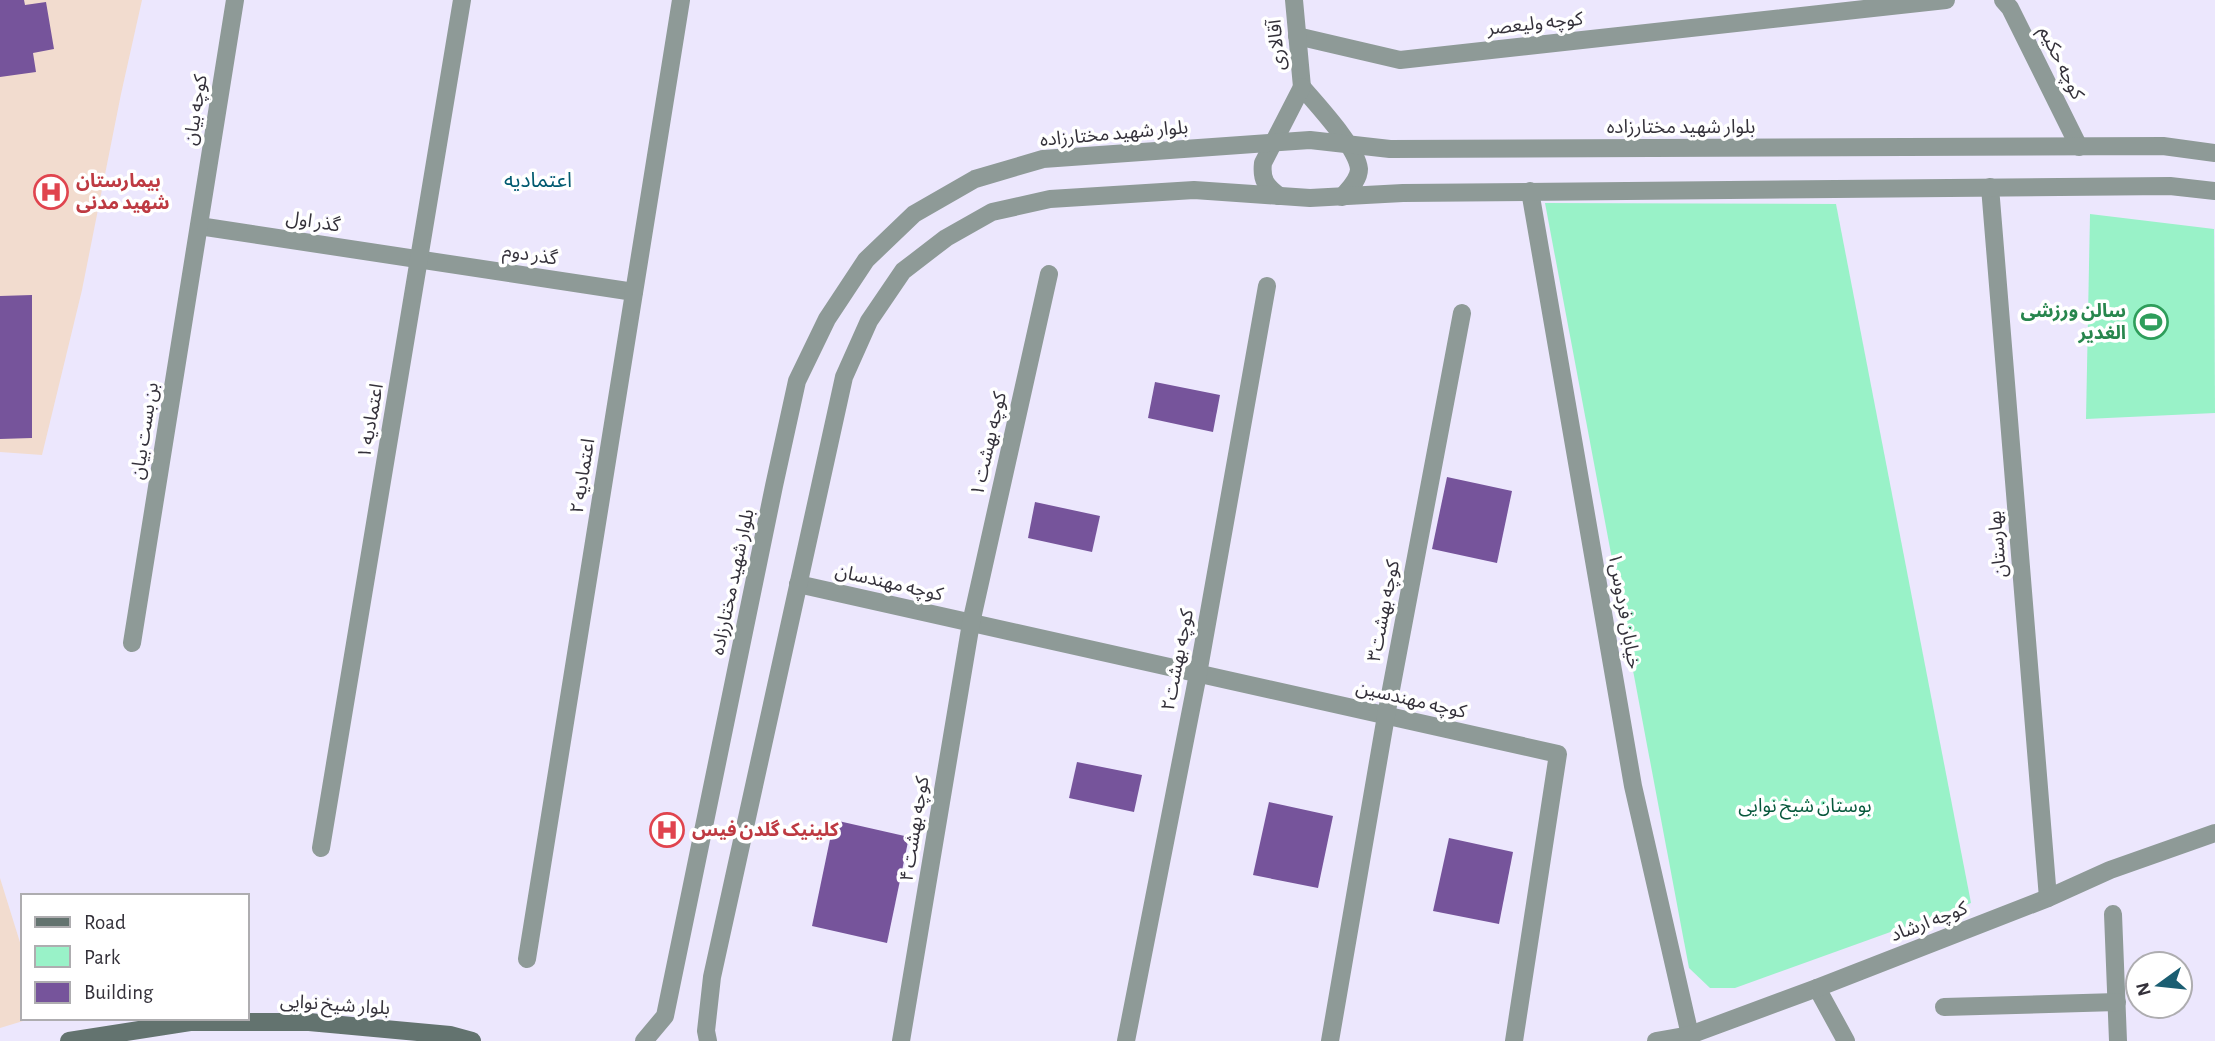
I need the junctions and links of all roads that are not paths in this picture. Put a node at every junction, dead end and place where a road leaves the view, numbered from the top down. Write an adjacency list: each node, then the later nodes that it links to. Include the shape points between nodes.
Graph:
1 (235, 0): 18 (street, کوچه بیان)
2 (462, 0): 19 (street, اعتمادیه ۱)
3 (681, 0): 22 (street, اعتمادیه ۲)
4 (1294, 0): 7 (street, آقالاری)
5 (1947, 0): 7 (street, کوچه ولیعصر, via 1400,60)
6 (2003, 0): 11 (street, کوچه حکیم)
7 (1297, 36): 8 (street, آقالاری)
8 (1302, 87): 9 (street); 10 (street)
9 (1275, 142): 10 (street, بلوار شهید مختارزاده); 16 (street, via 1262,175); 40 (street, بلوار شهید مختارزاده, via 1043,159 975,179 914,214 866,260 827,319 797,381 665,1016)
10 (1349, 145): 11 (street, بلوار شهید مختارزاده, via 1390,149); 17 (street, via 1359,171)
11 (2079, 147): 12 (street, بلوار شهید مختارزاده, via 2163,146)
12 (2215, 153)
13 (1990, 187): 14 (street); 15 (street, via 2170,186); 31 (street, بهارستان)
14 (1530, 191): 17 (street); 37 (street, خیابان فردوس۱, via 1633,786)
15 (2215, 191)
16 (1279, 196): 17 (street); 24 (street, via 1194,190 1050,198 992,212 946,238 903,271 869,321 844,377)
17 (1342, 197)
18 (199, 226): 19 (street, گذر اول); 26 (street, بن بست بیان)
19 (420, 260): 22 (street, گذر دوم); 30 (street, اعتمادیه ۱)
20 (1049, 274): 25 (street, کوچه بهشت ۱)
21 (1267, 286): 27 (street, کوچه بهشت۲)
22 (634, 292): 33 (street, اعتمادیه ۲)
23 (1462, 313): 28 (street, کوچه بهشت۳)
24 (798, 584): 25 (street, کوچه مهندسان); 41 (street, via 712,978)
25 (971, 623): 27 (street, کوچه مهندسین); 42 (street, کوچه بهشت ۴)
26 (132, 643)
27 (1198, 674): 28 (street, کوچه مهندسین); 43 (street, کوچه بهشت۲)
28 (1386, 716): 44 (street, کوچه بهشت۳); 45 (street, کوچه مهندسین, via 1558,754)
29 (2215, 833): 31 (street, کوچه ارشاد, via 2110,870)
30 (321, 848)
31 (2048, 898): 34 (street, کوچه ارشاد)
32 (2113, 914): 35 (street)
33 (527, 959)
34 (1817, 988): 37 (street, کوچه ارشاد); 47 (street)
35 (2117, 1002): 36 (street); 48 (street)
36 (1944, 1007)
37 (1690, 1035): 46 (street, کوچه ارشاد)
38 (69, 1041): 39 (main road, بلوار شیخ نوایی, via 190,1022 309,1022)
39 (472, 1041)
40 (644, 1041)
41 (708, 1041)
42 (901, 1041)
43 (1126, 1041)
44 (1330, 1041)
45 (1514, 1041)
46 (1656, 1041)
47 (1846, 1041)
48 (2118, 1041)

